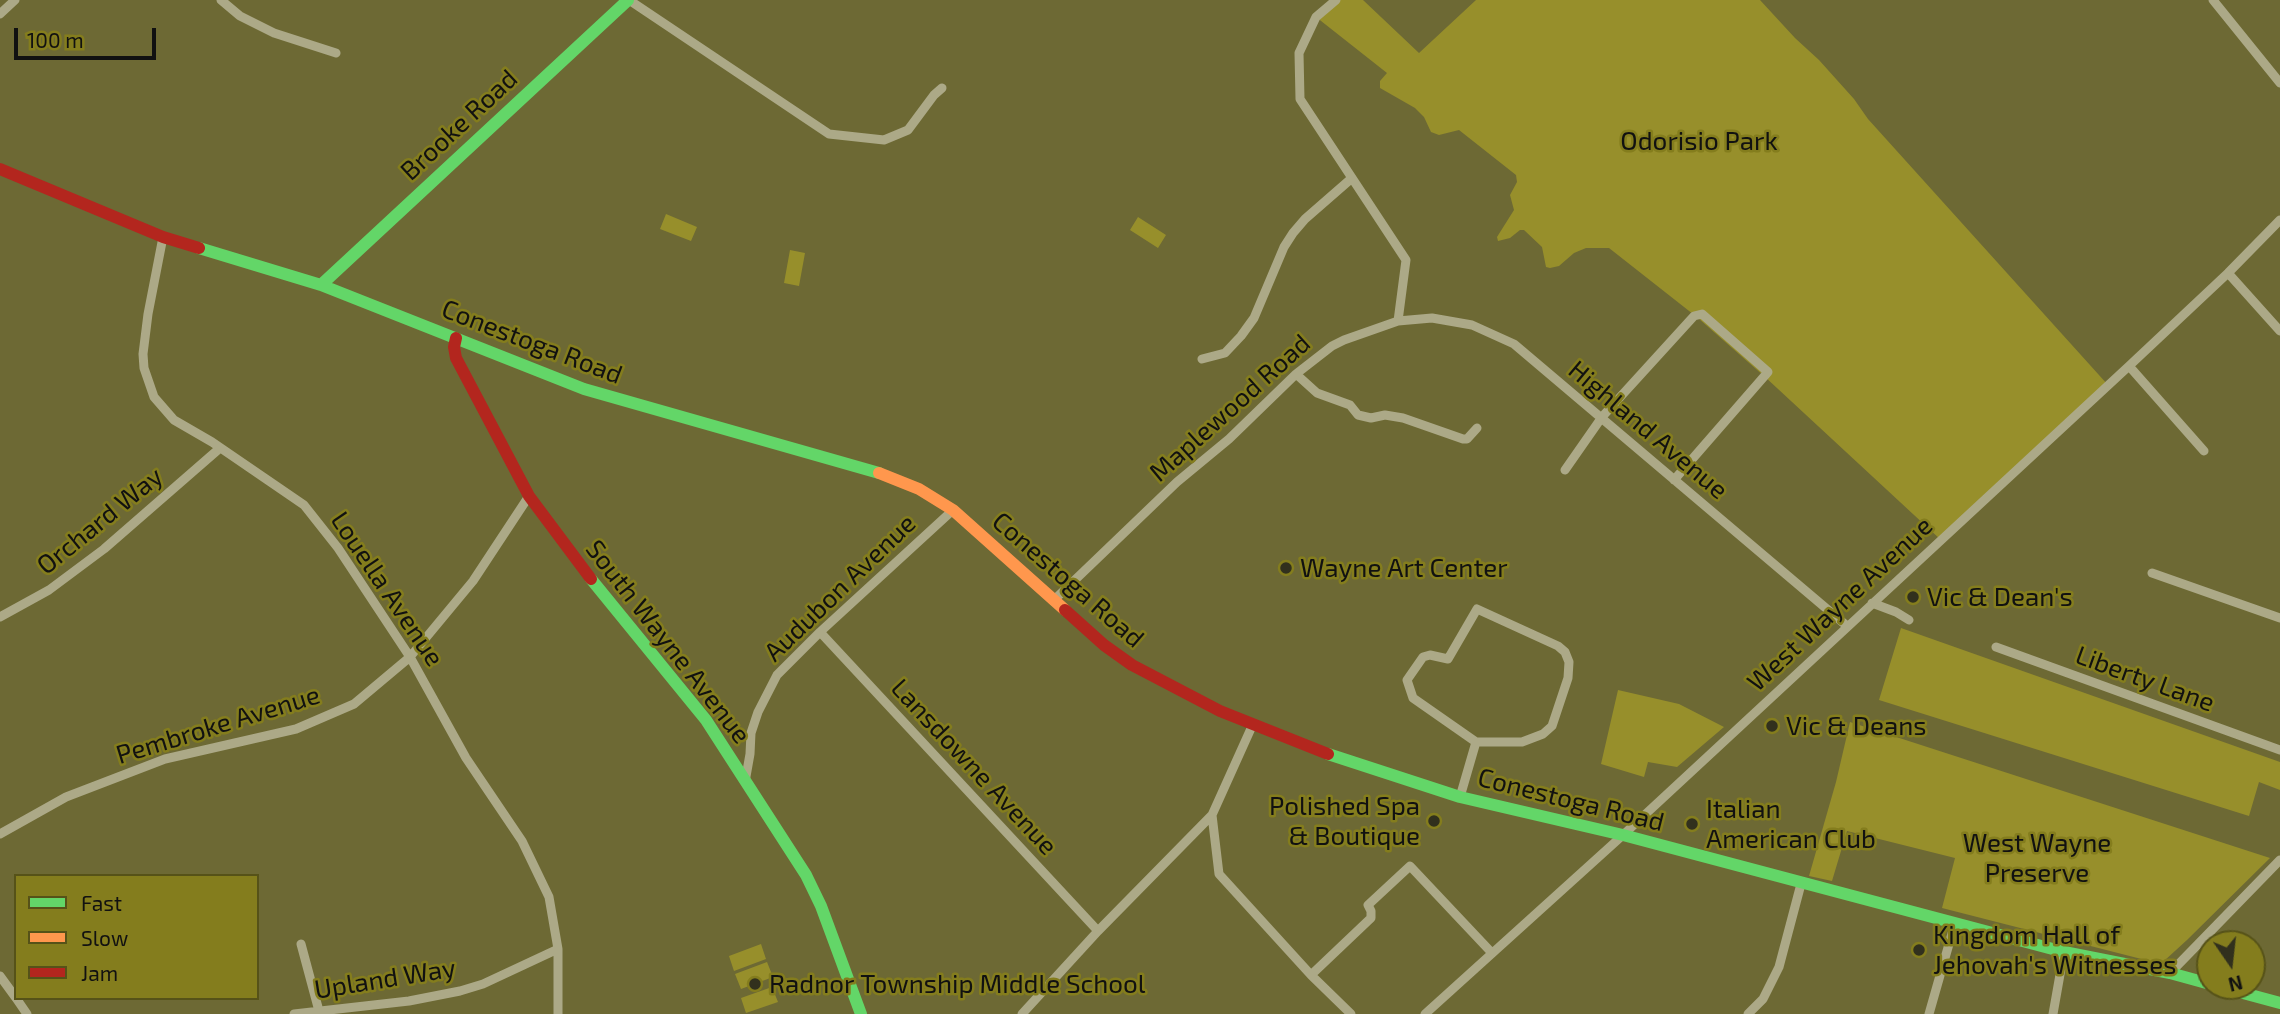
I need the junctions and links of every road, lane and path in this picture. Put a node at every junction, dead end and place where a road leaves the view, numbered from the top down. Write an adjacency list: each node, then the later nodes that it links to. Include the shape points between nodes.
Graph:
1 (15, 0): 6 (street)
2 (221, 0): 7 (street, via 240,16 274,33)
3 (628, 0): 9 (street, via 829,134 884,140 908,130); 15 (main road, Brooke Road)
4 (1336, 0): 11 (street, via 1316,18 1298,53 1300,99)
5 (2213, 0): 8 (street)
6 (0, 14)
7 (336, 53)
8 (2280, 83)
9 (942, 88)
10 (0, 169): 13 (main road, Conestoga Road)
11 (1352, 178): 16 (street, via 1406,260); 19 (street, via 1293,233 1241,337 1225,353)
12 (2280, 220): 14 (street, West Wayne Avenue)
13 (163, 237): 15 (main road, Conestoga Road); 24 (street, Louella Avenue, via 143,354 147,381 174,420)
14 (2228, 273): 17 (street); 20 (street, West Wayne Avenue)
15 (321, 285): 18 (main road, Conestoga Road)
16 (1398, 321): 21 (street, Maplewood Road, via 1332,346); 22 (street, Highland Avenue, via 1432,318 1472,325 1514,344)
17 (2280, 331)
18 (456, 338): 28 (main road, South Wayne Avenue, via 456,358); 29 (main road, Conestoga Road, via 584,389 885,475)
19 (1202, 359)
20 (2129, 366): 25 (street); 32 (street, West Wayne Avenue)
21 (1296, 374): 23 (street, via 1317,393 1350,405 1358,415 1403,418 1463,439); 31 (street, Maplewood Road)
22 (1602, 417): 26 (street); 27 (street, Highland Avenue); 27 (street, via 1694,316 1702,314 1768,372)
23 (1477, 428)
24 (220, 449): 33 (street, Orchard Way, via 104,549 49,590); 39 (street, Louella Avenue, via 304,505)
25 (2204, 451)
26 (1565, 470)
27 (1674, 480): 36 (street, Highland Avenue)
28 (529, 496): 39 (street, Pembroke Avenue, via 473,581); 43 (main road, South Wayne Avenue, via 612,607 706,720)
29 (953, 510): 31 (main road, Conestoga Road); 37 (street, Audubon Avenue)
30 (2152, 573): 34 (street)
31 (1053, 601): 40 (main road, Conestoga Road, via 1132,665)
32 (1872, 603): 35 (street); 36 (street, West Wayne Avenue)
33 (0, 617)
34 (2280, 618)
35 (1909, 620)
36 (1847, 625): 47 (street, West Wayne Avenue)
37 (820, 632): 43 (street, Audubon Avenue, via 777,675 767,692 751,733); 53 (street, Lansdowne Avenue)
38 (1996, 647): 42 (street, Liberty Lane)
39 (410, 657): 46 (street, Pembroke Avenue, via 354,704 296,729 165,759 66,797); 55 (street, Louella Avenue, via 466,758 522,841 549,897)
40 (1253, 724): 44 (main road, Conestoga Road); 45 (street)
41 (1476, 743): 41 (street, via 1527,741 1549,730 1565,690 1569,662 1558,646 1477,609 1448,659 1423,657 1408,680 1413,698); 44 (street)
42 (2280, 750)
43 (745, 782): 66 (main road, South Wayne Avenue, via 814,890)
44 (1460, 797): 47 (main road, Conestoga Road)
45 (1212, 815): 53 (street); 59 (street, via 1219,874)
46 (0, 834)
47 (1623, 835): 51 (main road, Conestoga Road); 57 (street, West Wayne Avenue)
48 (2280, 860): 49 (street)
49 (2268, 872): 50 (street); 58 (street)
50 (2280, 876)
51 (1801, 884): 52 (main road, Conestoga Road); 70 (street, via 1779,967 1763,999)
52 (1955, 923): 56 (main road, Conestoga Road); 71 (street)
53 (1098, 931): 67 (street)
54 (301, 944): 63 (street)
55 (558, 949): 63 (street, Upland Way, via 460,990); 65 (street, Louella Avenue)
56 (2064, 952): 58 (main road, Conestoga Road); 72 (street)
57 (1492, 953): 59 (street, via 1410,866 1368,905 1371,918); 69 (street, West Wayne Avenue)
58 (2169, 973): 61 (main road, Conestoga Road)
59 (1311, 975): 68 (street)
60 (0, 976): 62 (street)
61 (2196, 980)
62 (14, 995)
63 (319, 1011): 64 (street, Upland Way)
64 (294, 1014)
65 (558, 1014)
66 (861, 1014)
67 (1022, 1014)
68 (1351, 1014)
69 (1425, 1014)
70 (1748, 1014)
71 (1929, 1014)
72 (2053, 1014)

